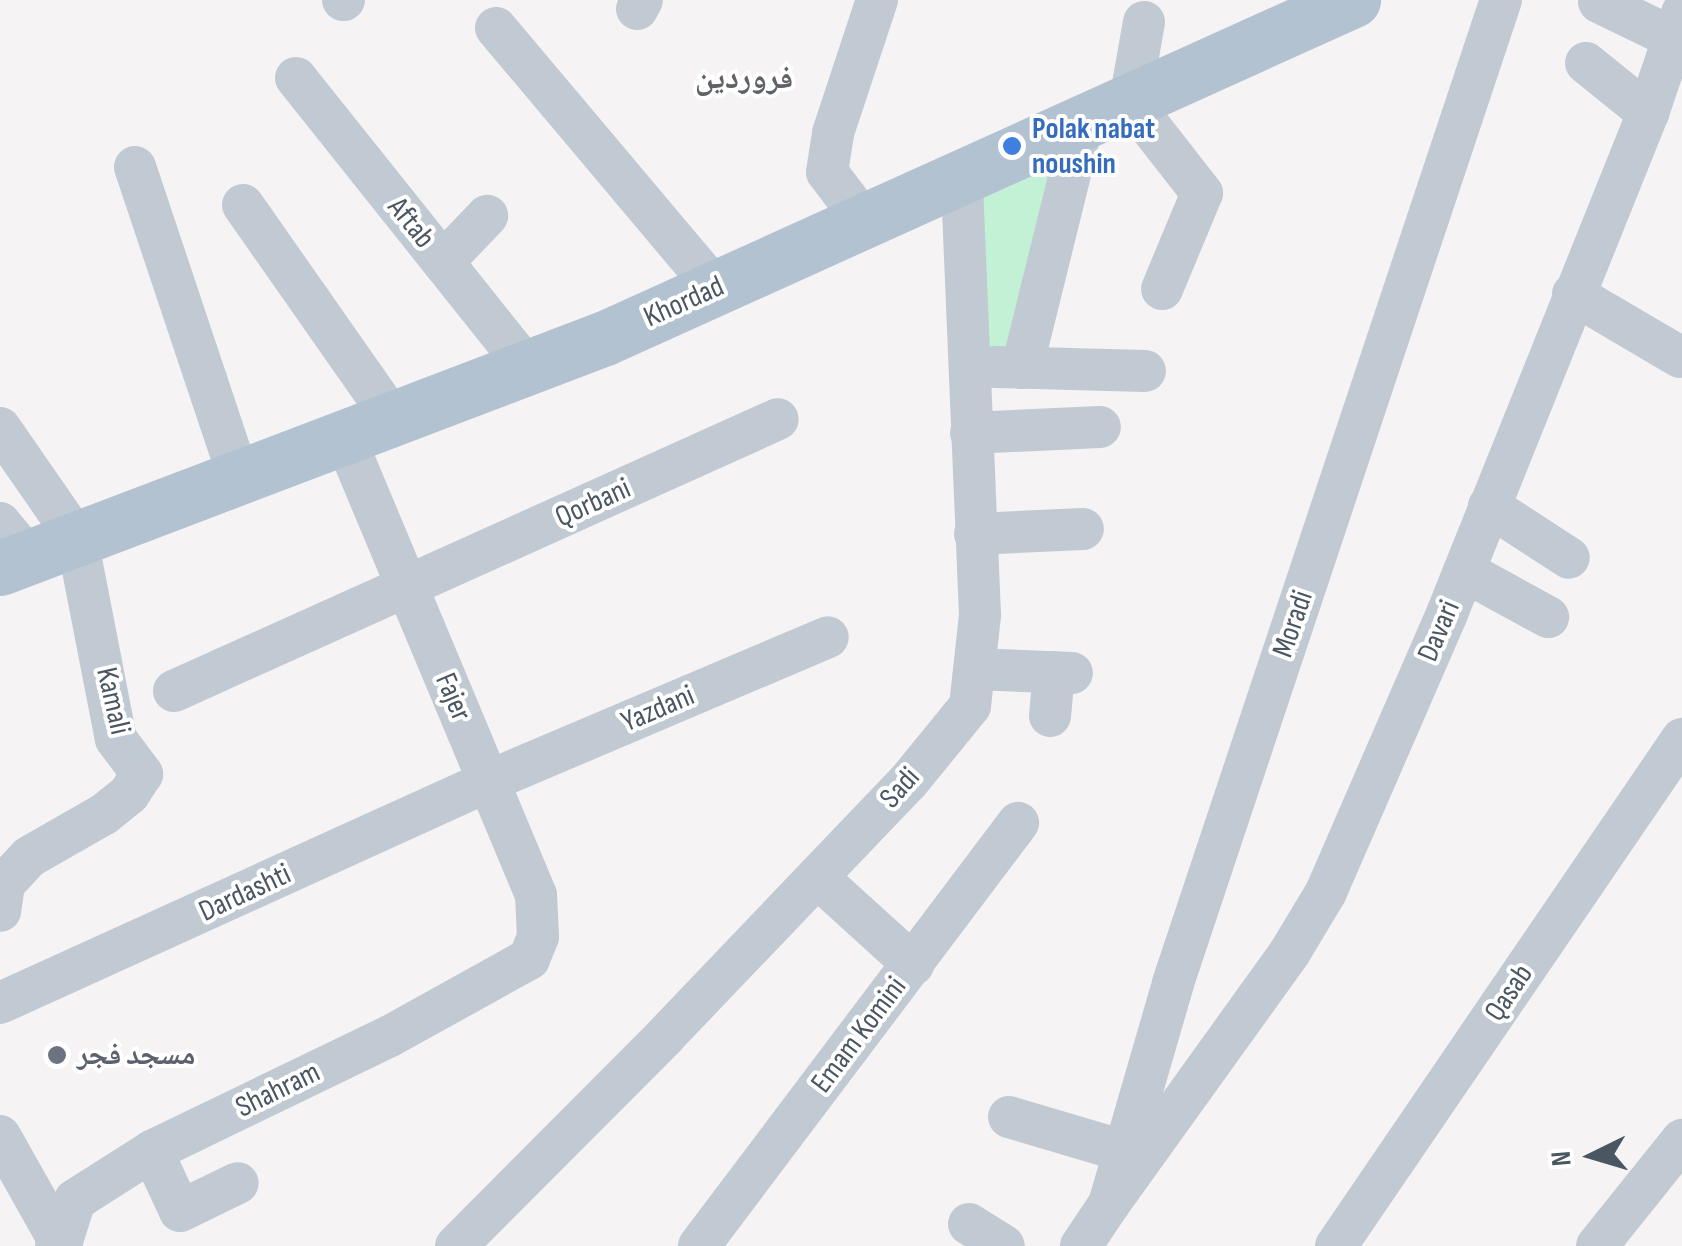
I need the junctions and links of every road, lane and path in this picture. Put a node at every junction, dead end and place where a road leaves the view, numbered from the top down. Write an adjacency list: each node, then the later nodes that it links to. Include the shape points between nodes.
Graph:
1 (877, 0): 16 (street, via 827,172)
2 (1354, 0): 10 (main road, Khordad)
3 (1502, 0): 55 (street, Moradi, via 1196,912)
4 (1599, 2): 6 (street)
5 (1144, 22): 10 (street)
6 (1678, 25): 11 (street, Davari)
7 (496, 28): 18 (street)
8 (1586, 63): 11 (street)
9 (296, 78): 17 (street, Aftab)
10 (1106, 111): 13 (main road, Khordad); 19 (street, via 1202,192); 24 (street)
11 (1648, 113): 20 (street, Davari)
12 (135, 167): 31 (street)
13 (962, 176): 16 (main road, Khordad); 22 (street, Sadi)
14 (243, 205): 28 (street, Fajer)
15 (487, 216): 17 (street)
16 (864, 221): 18 (main road, Khordad)
17 (443, 262): 23 (street, Aftab)
18 (715, 288): 23 (main road, Khordad)
19 (1162, 289)
20 (1573, 294): 21 (street); 32 (street, Davari)
21 (1680, 357)
22 (968, 366): 24 (street); 30 (street, Sadi)
23 (528, 367): 28 (main road, Khordad)
24 (1022, 368): 25 (street)
25 (1145, 371)
26 (778, 419): 38 (street, Qorbani)
27 (0, 428): 35 (street)
28 (368, 428): 31 (main road, Khordad); 38 (street, Fajer)
29 (1100, 428): 30 (street)
30 (971, 433): 34 (street, Sadi)
31 (239, 477): 35 (main road, Khordad)
32 (1489, 506): 36 (street); 37 (street, Davari)
33 (1082, 529): 34 (street)
34 (976, 534): 41 (street, Sadi)
35 (26, 547): 48 (street, Kamali, via 116,740 142,774 129,794 29,857)
36 (1570, 558)
37 (1464, 571): 39 (street); 57 (street, Davari, via 1326,892)
38 (407, 587): 42 (street, Qorbani); 45 (street, Fajer)
39 (1548, 617)
40 (828, 637): 45 (street, Yazdani)
41 (976, 669): 43 (street, via 1063,673); 47 (street, Sadi, via 970,706)
42 (174, 691)
43 (1050, 716)
44 (1682, 739): 62 (street, Qasab)
45 (489, 782): 50 (street, Dardashti); 54 (street, Fajer, via 536,895 538,937 529,960)
46 (1018, 823): 49 (street, Emam Komini)
47 (817, 876): 49 (street); 59 (street, Sadi)
48 (1, 887)
49 (913, 964): 60 (street, Emam Komini)
50 (0, 1003)
51 (1010, 1117): 55 (street)
52 (0, 1136): 58 (street)
53 (1681, 1142): 63 (street)
54 (152, 1151): 56 (street, via 180,1211); 58 (street, via 75,1200)
55 (1124, 1151): 57 (street, Moradi)
56 (238, 1183)
57 (1109, 1204): 61 (street, Moradi)
58 (60, 1245)
59 (456, 1246)
60 (699, 1246)
61 (1081, 1246)
62 (1336, 1246)
63 (1598, 1246)

